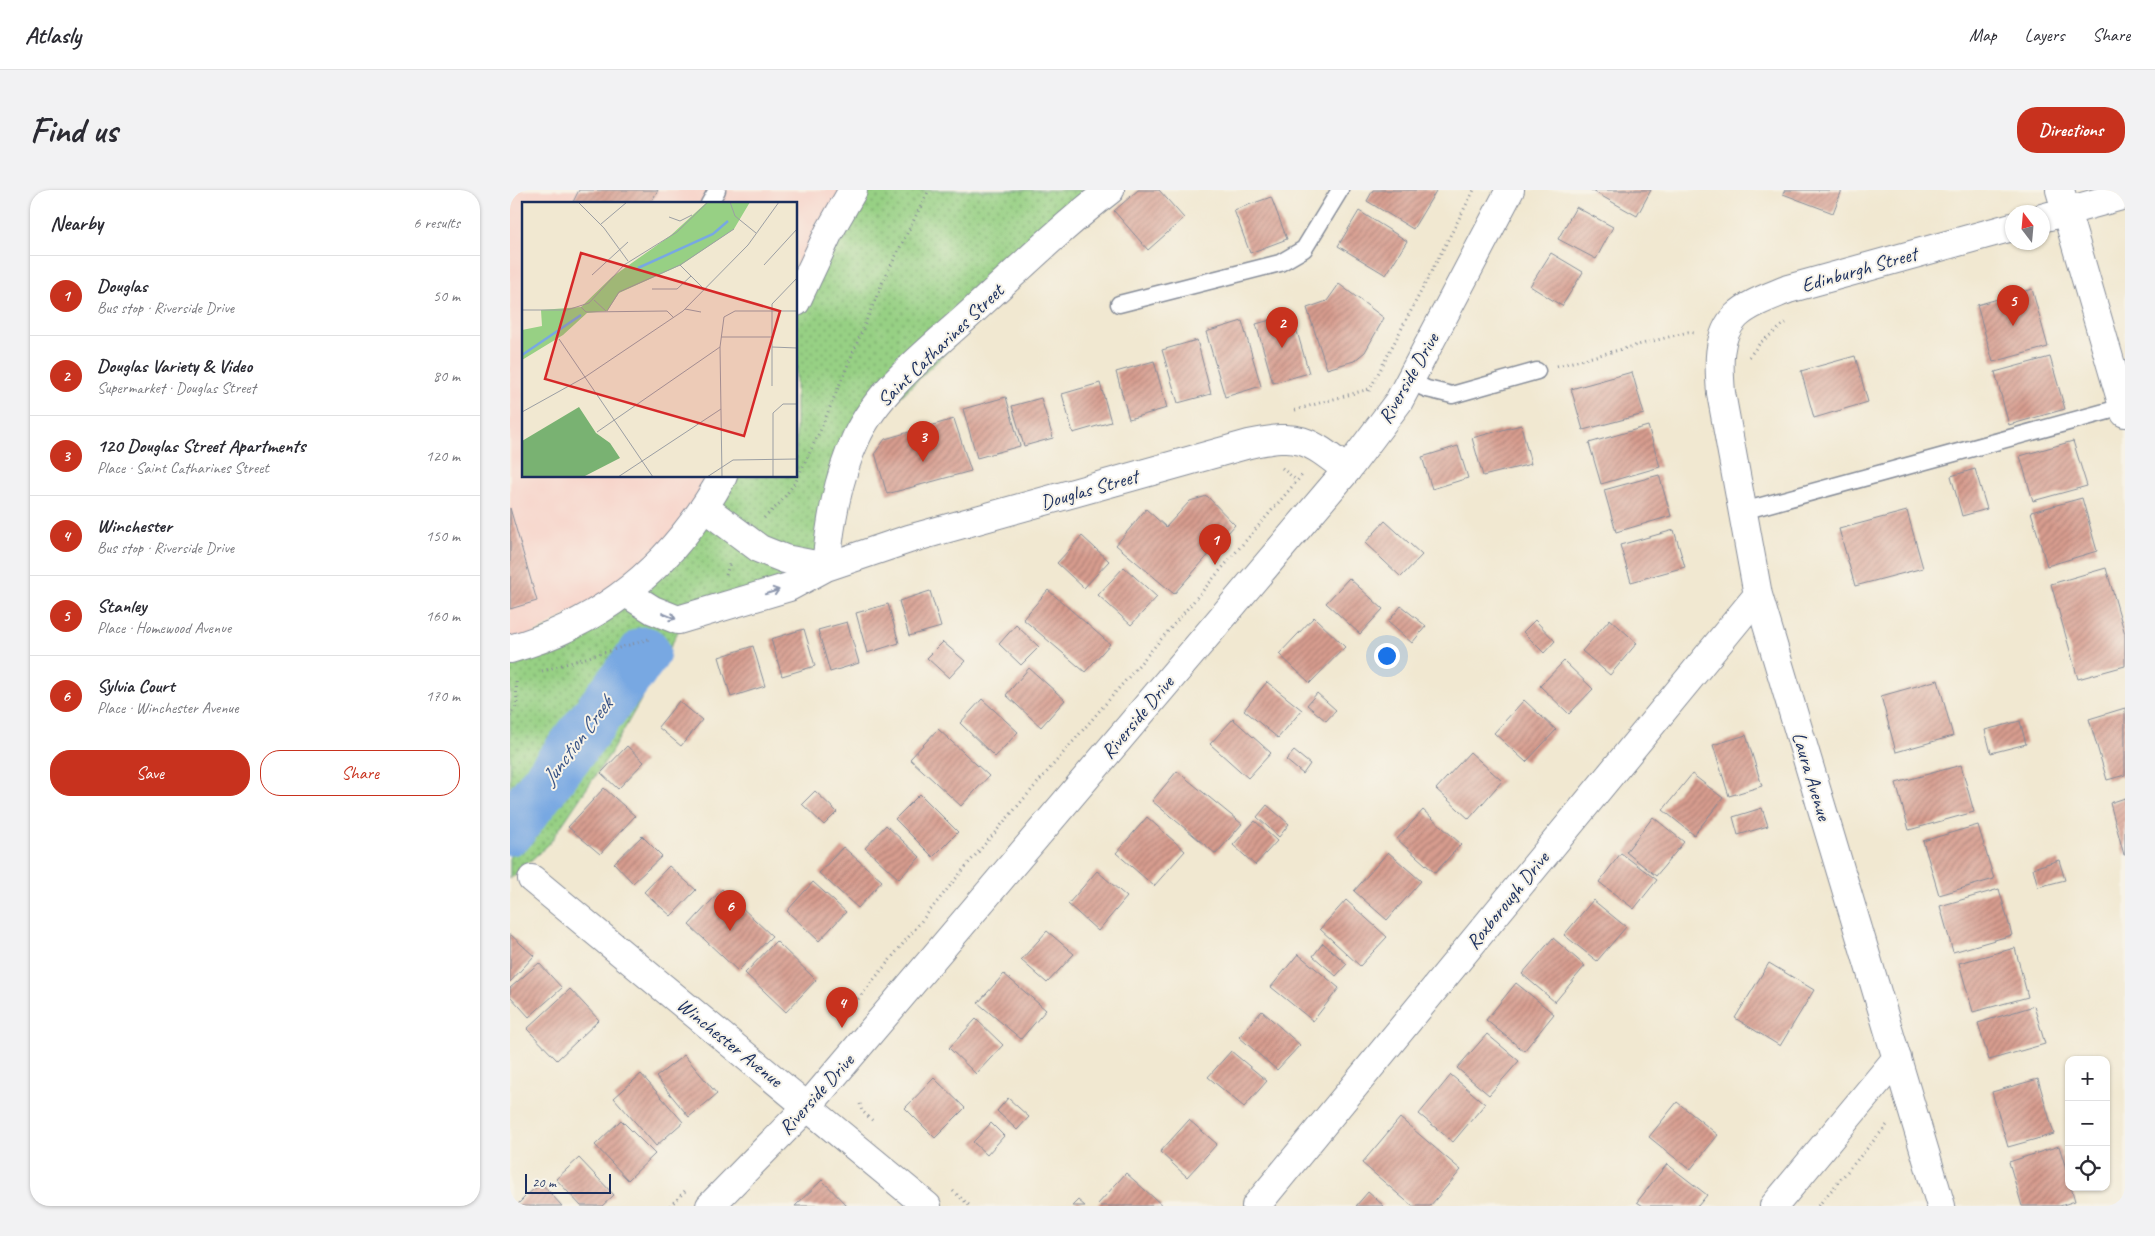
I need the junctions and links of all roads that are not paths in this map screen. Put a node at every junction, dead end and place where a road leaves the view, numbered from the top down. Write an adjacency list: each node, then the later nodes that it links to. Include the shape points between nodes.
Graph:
1 (717, 190): 7 (lane)
2 (853, 190): 10 (street)
3 (1110, 190): 20 (street, Saint Catharines Street, via 919,360 880,400 856,438 837,490)
4 (1340, 190): 11 (lane, via 1304,249 1280,263)
5 (1505, 192): 14 (street, Riverside Drive)
6 (2125, 195): 8 (street)
7 (710, 202)
8 (2057, 206): 15 (street)
9 (2005, 228): 12 (street, Edinburgh Street, via 1788,289 1736,316)
10 (798, 298)
11 (1119, 304)
12 (1723, 339): 19 (street, Laura Avenue, via 1718,362 1721,393)
13 (1538, 371): 14 (lane, via 1452,394)
14 (1409, 381): 16 (street, Riverside Drive, via 1399,401)
15 (2124, 410): 19 (lane)
16 (1347, 470): 20 (street, Douglas Street, via 1302,440 1279,438 909,540); 26 (street, Riverside Drive)
17 (721, 478): 18 (street)
18 (705, 508): 20 (street, Douglas Street, via 760,549 785,560); 21 (street, via 680,542)
19 (1743, 511): 22 (street, Laura Avenue)
20 (826, 567): 21 (street, Douglas Street, one-way to 20, via 653,610 678,620 789,587)
21 (626, 593): 23 (street, via 579,623)
22 (1758, 595): 25 (street, Laura Avenue); 29 (street, Roxborough Drive)
23 (510, 649)
24 (532, 879): 26 (street, Winchester Avenue)
25 (1897, 1058): 30 (street); 31 (street, Laura Avenue)
26 (808, 1106): 27 (street, Riverside Drive); 28 (street, Winchester Avenue)
27 (710, 1206)
28 (927, 1206)
29 (1256, 1206)
30 (1774, 1206)
31 (1941, 1206)

